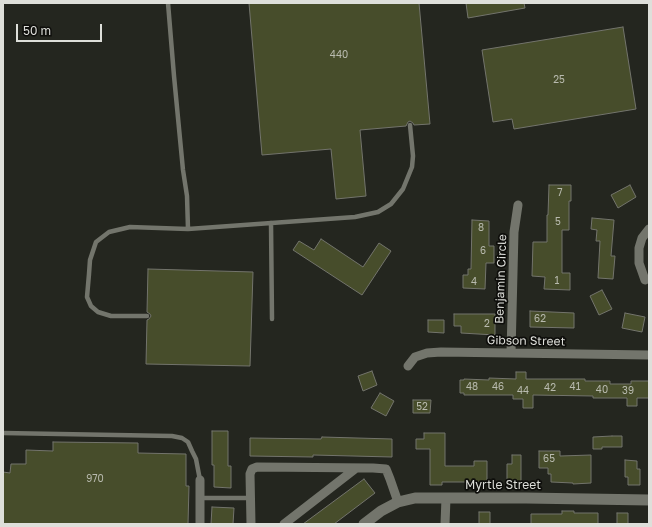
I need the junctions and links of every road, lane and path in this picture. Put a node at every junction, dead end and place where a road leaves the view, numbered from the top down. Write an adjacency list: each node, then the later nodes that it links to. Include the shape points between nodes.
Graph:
1 (168, 3): 5 (lane)
2 (410, 125): 4 (lane, via 412,167 403,189 391,204 378,212 355,217)
3 (518, 205): 10 (street, Benjamin Circle, via 514,232)
4 (271, 223): 5 (lane); 9 (lane)
5 (188, 229): 8 (lane, via 130,227 109,232 96,242 90,260 87,297 91,306 98,312 111,316)
6 (649, 229): 7 (street, via 642,238 639,248 639,263)
7 (645, 280)
8 (147, 316)
9 (272, 319)
10 (512, 353): 11 (street, Gibson Street); 12 (street, Gibson Street, via 427,353 416,357)
11 (649, 355)
12 (408, 366)
13 (3, 433): 15 (lane, via 182,438 188,442 196,459)
14 (356, 469): 17 (street, via 257,467 252,469 250,474); 20 (street, via 386,469); 23 (street)
15 (200, 480): 16 (street)
16 (200, 498): 17 (lane); 21 (street)
17 (250, 498): 22 (street)
18 (446, 498): 19 (street, Myrtle Street); 20 (street, Myrtle Street, via 415,498); 25 (street)
19 (649, 500)
20 (398, 502): 24 (street, Myrtle Street)
21 (200, 524)
22 (251, 524)
23 (284, 524)
24 (364, 524)
25 (445, 524)

